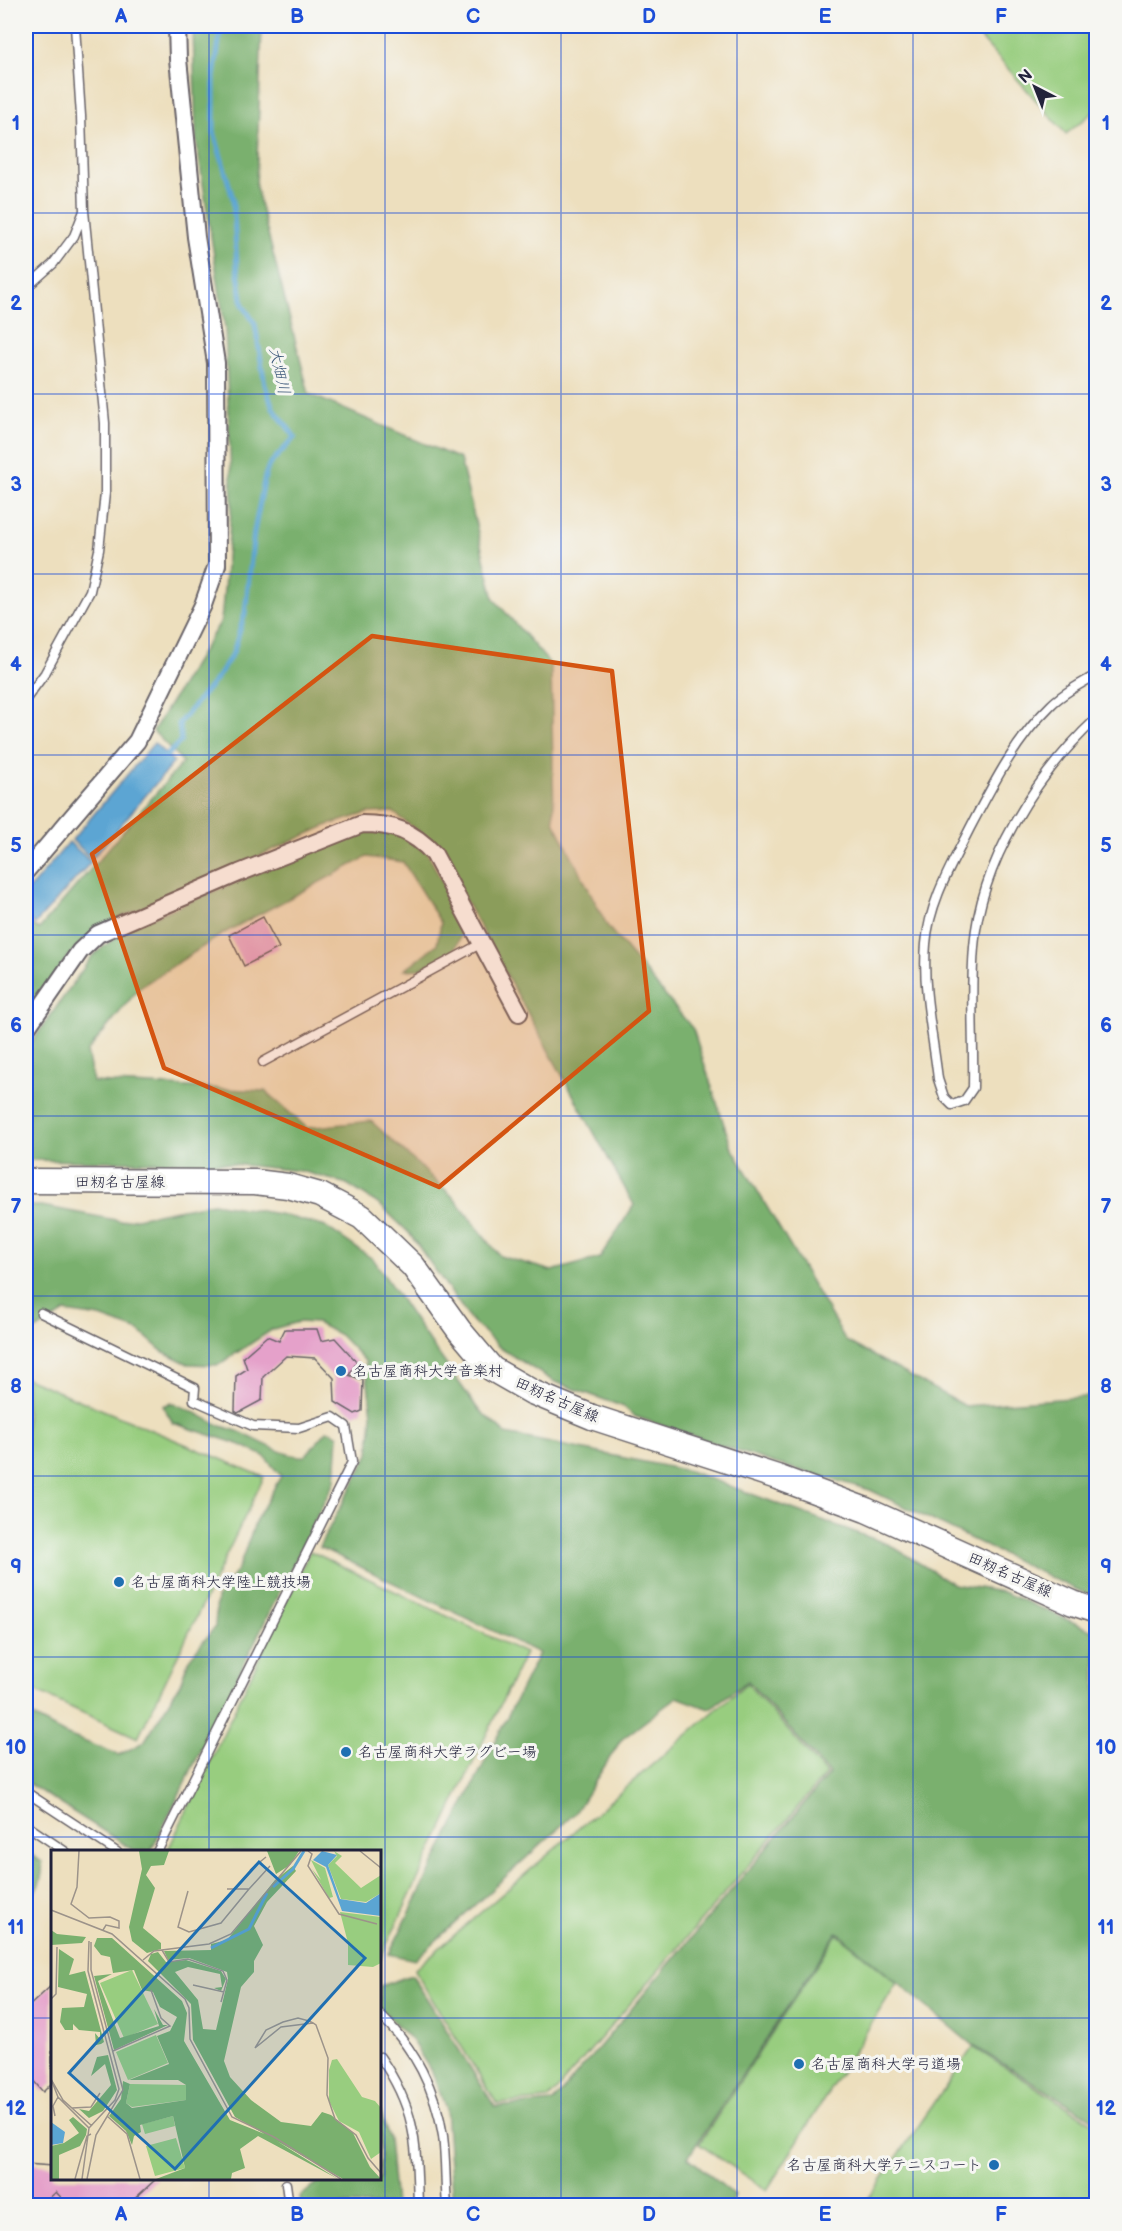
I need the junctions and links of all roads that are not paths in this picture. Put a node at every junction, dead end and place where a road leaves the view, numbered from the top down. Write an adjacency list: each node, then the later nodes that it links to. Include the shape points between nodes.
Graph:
1 (75, 26): 3 (lane)
2 (177, 26): 8 (street, via 196,237 216,363 218,565 203,605 137,741)
3 (84, 211): 4 (lane, via 74,236 53,264); 6 (lane, via 105,423 105,493 99,550 90,591 45,673)
4 (26, 288)
5 (1096, 675): 7 (lane, via 1053,703 1016,746 945,877 930,916 925,973 939,1080 952,1105 964,1101 973,1088 974,946 985,888 999,849 1047,775)
6 (26, 699)
7 (1096, 719)
8 (26, 871)
9 (482, 943): 10 (street); 11 (street, via 434,854 421,840 382,824 362,824 98,934 81,951); 12 (lane)
10 (519, 1013)
11 (26, 1029)
12 (263, 1062)
13 (26, 1181): 15 (main road, 田籾名古屋線, via 255,1182 320,1195 362,1217 413,1266 492,1369 532,1392 592,1417 866,1510)
14 (41, 1312): 20 (lane, via 195,1388 194,1400 253,1426 299,1428 333,1417 346,1426 352,1462)
15 (1096, 1611)
16 (26, 1792): 19 (lane)
17 (26, 1825): 18 (lane)
18 (64, 1850)
19 (115, 1850)
20 (158, 1850)
21 (381, 2017): 26 (lane, via 406,2044 435,2102 443,2136)
22 (381, 2059): 25 (lane, via 401,2092 412,2124)
23 (286, 2184): 24 (lane)
24 (289, 2205)
25 (418, 2205)
26 (447, 2205)

